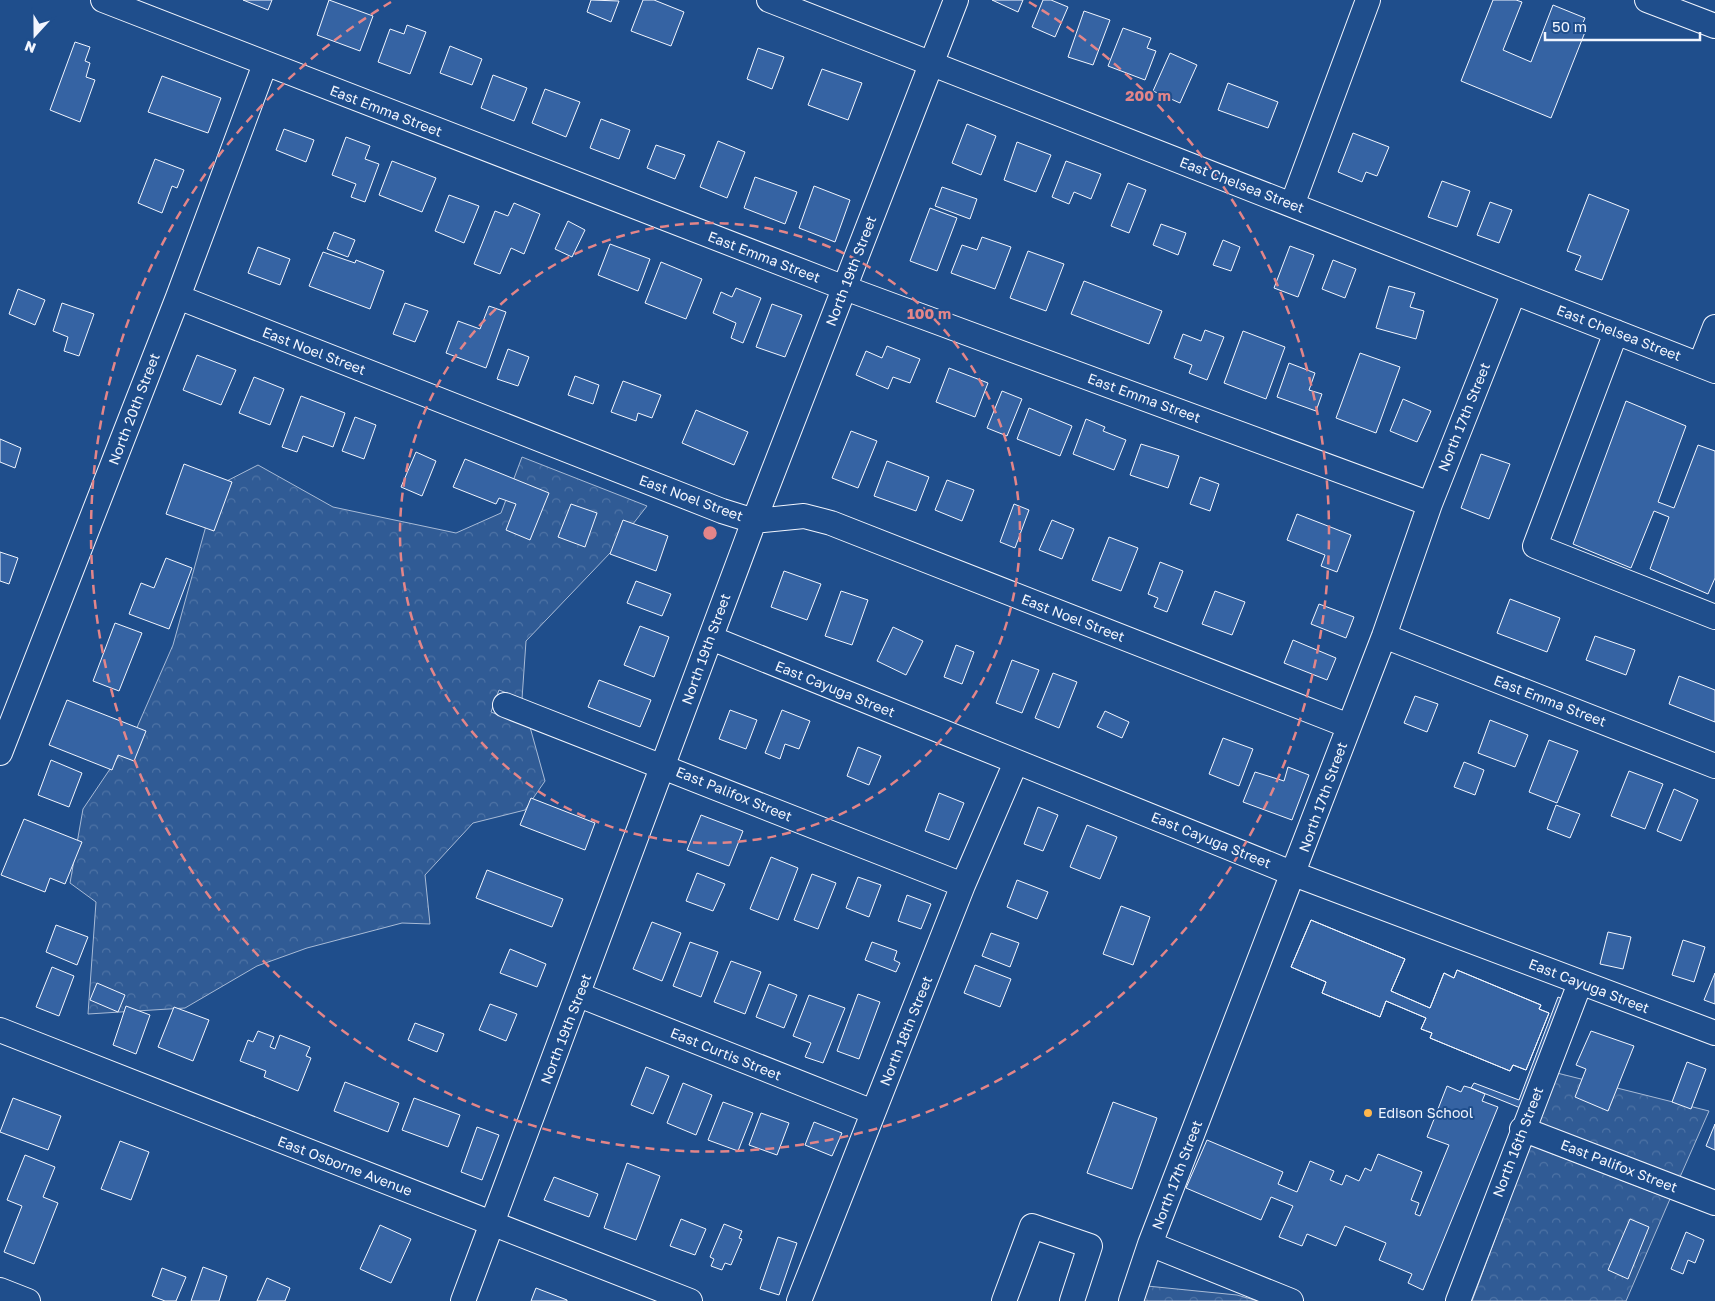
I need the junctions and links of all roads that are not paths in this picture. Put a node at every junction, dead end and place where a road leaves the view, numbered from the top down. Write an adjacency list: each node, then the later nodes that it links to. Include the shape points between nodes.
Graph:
1 (103, 0): 8 (street, East Emma Street)
2 (769, 0): 7 (street, East Chelsea Street)
3 (956, 0): 7 (street, North 19th Street)
4 (1368, 0): 9 (street)
5 (1647, 0): 6 (street)
6 (1715, 26)
7 (931, 63): 9 (street, East Chelsea Street); 10 (street, North 19th Street)
8 (265, 64): 10 (street, East Emma Street); 12 (street, North 20th Street)
9 (1292, 205): 11 (street, East Chelsea Street)
10 (845, 288): 16 (street, East Emma Street); 17 (street, North 19th Street)
11 (1514, 292): 14 (street, East Chelsea Street); 16 (street, North 17th Street)
12 (178, 297): 17 (street, East Noel Street); 23 (street, North 20th Street)
13 (1715, 326): 15 (street)
14 (1616, 332): 15 (street, East Chelsea Street); 18 (street, via 1535,546)
15 (1708, 368)
16 (1430, 504): 19 (street, North 17th Street)
17 (754, 521): 20 (street, North 19th Street); 22 (street, East Noel Street, via 804,516 831,523)
18 (1715, 617)
19 (1384, 636): 22 (street, North 17th Street); 26 (street, East Emma Street)
20 (710, 638): 24 (street, East Cayuga Street); 25 (street, North 19th Street)
21 (505, 705): 25 (street, East Palifox Street)
22 (1349, 726): 27 (street, North 17th Street)
23 (0, 753)
24 (1016, 762): 27 (street, East Cayuga Street); 28 (street, North 18th Street)
25 (664, 766): 28 (street, East Palifox Street); 30 (street, North 19th Street)
26 (1715, 766)
27 (1294, 874): 29 (street, East Cayuga Street); 37 (street, North 17th Street)
28 (963, 885): 33 (street, North 18th Street)
29 (1580, 983): 32 (street, East Cayuga Street); 34 (street, North 16th Street)
30 (579, 995): 33 (street, East Curtis Street); 36 (street, North 19th Street)
31 (0, 1030): 36 (street, East Osborne Avenue)
32 (1715, 1033)
33 (874, 1112): 42 (street, North 18th Street)
34 (1522, 1129): 35 (street, East Palifox Street); 47 (street, North 16th Street)
35 (1715, 1204)
36 (493, 1224): 40 (street, North 19th Street); 41 (street, East Osborne Avenue)
37 (1150, 1244): 45 (street, North 17th Street); 46 (street)
38 (0, 1290): 39 (street)
39 (28, 1301)
40 (463, 1301)
41 (690, 1301)
42 (799, 1301)
43 (1004, 1301): 44 (street, via 1032,1226 1090,1246)
44 (1072, 1301)
45 (1131, 1301)
46 (1290, 1301)
47 (1458, 1301)

